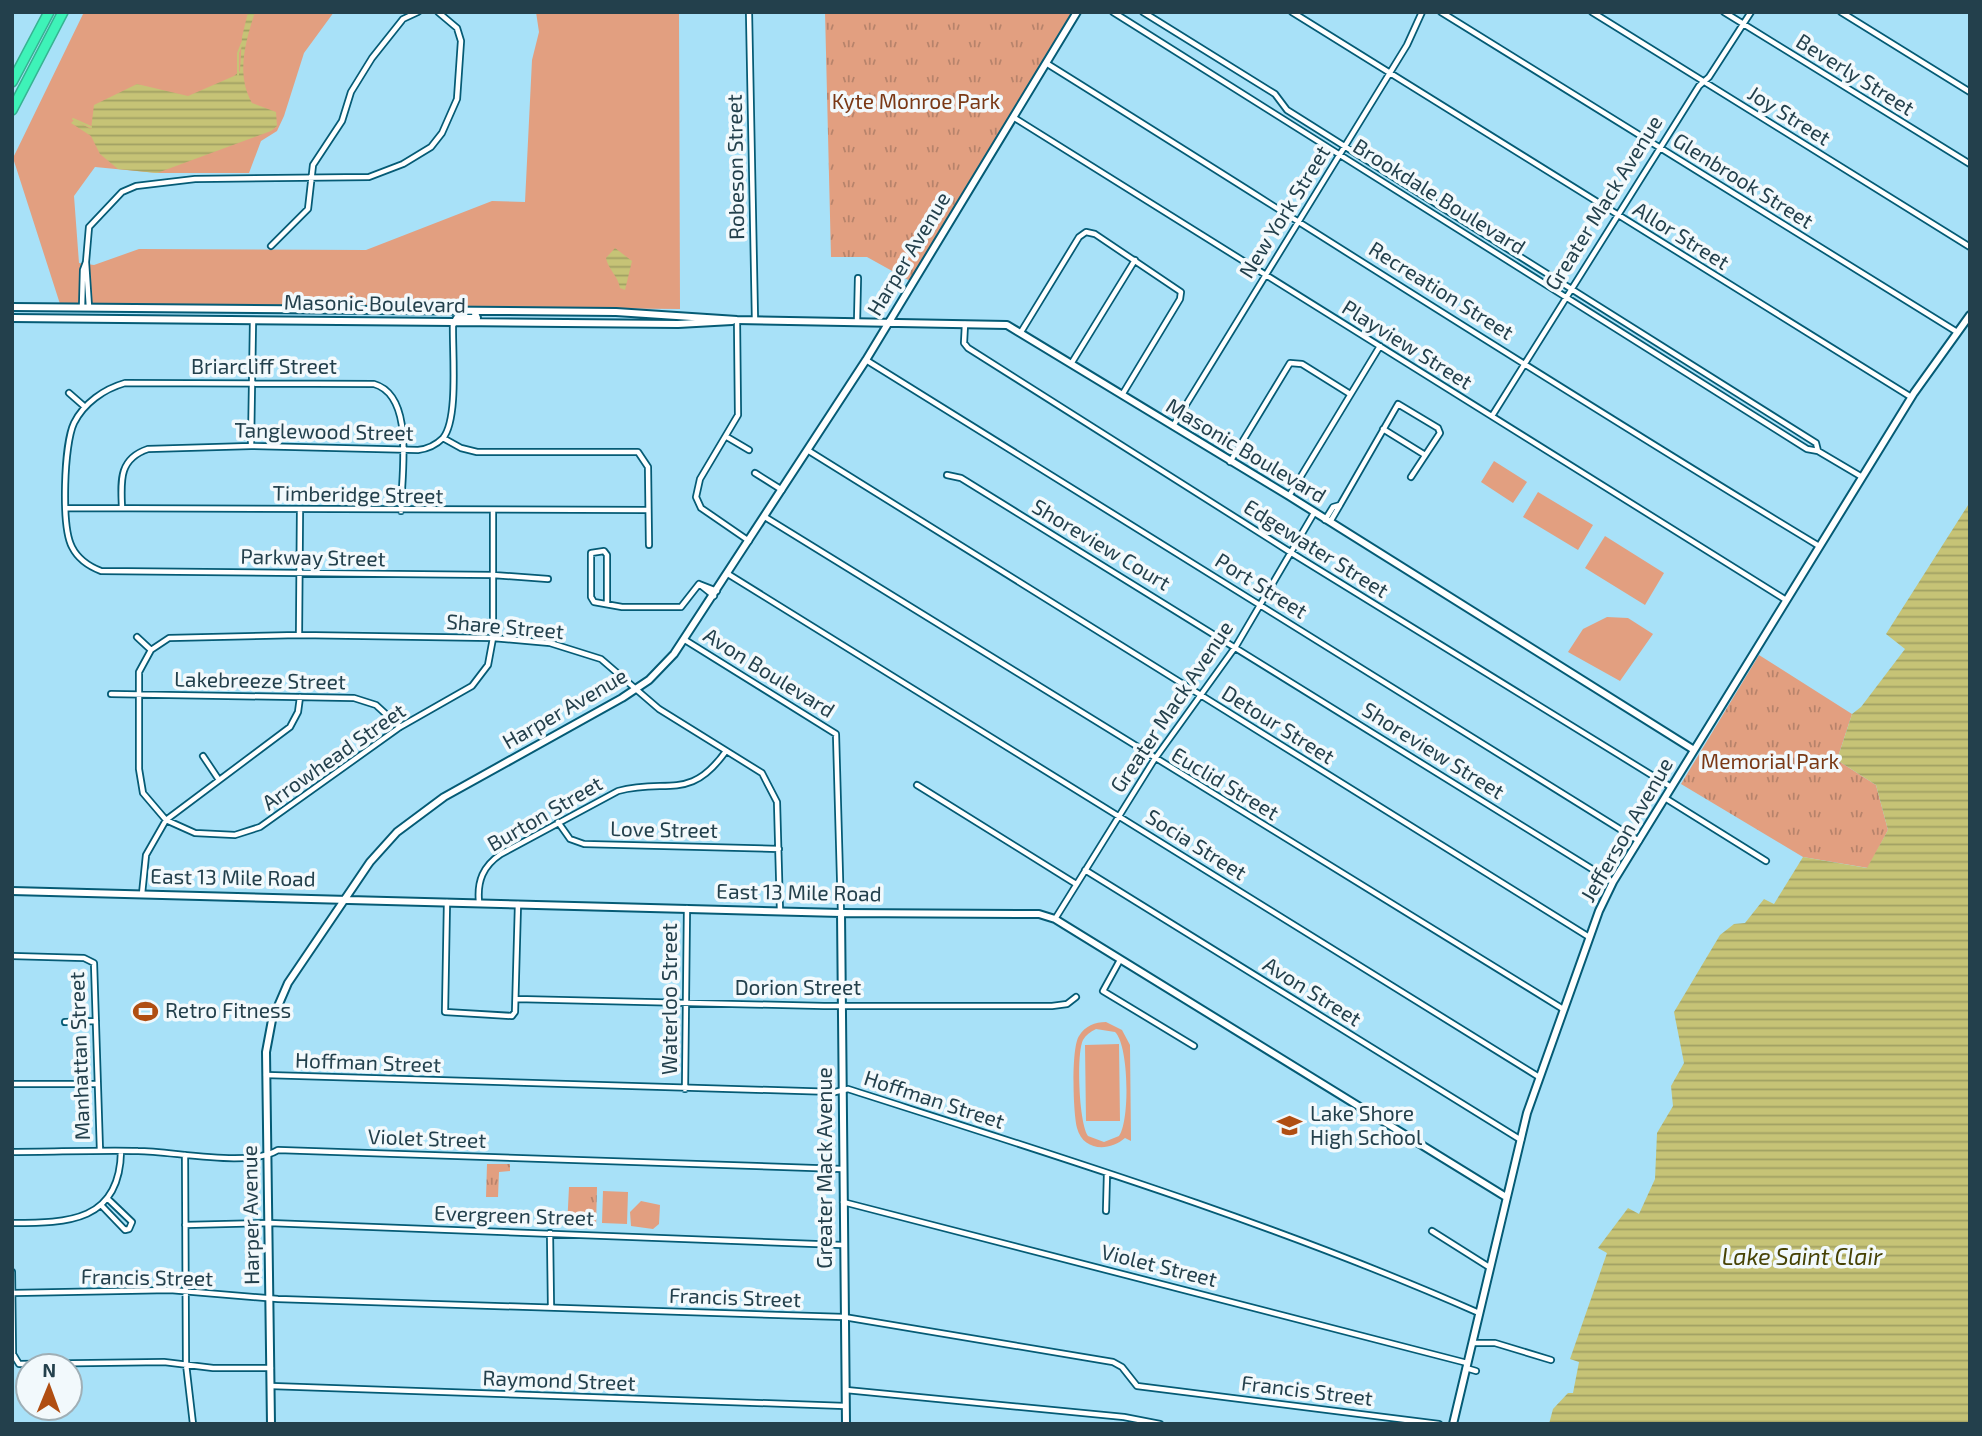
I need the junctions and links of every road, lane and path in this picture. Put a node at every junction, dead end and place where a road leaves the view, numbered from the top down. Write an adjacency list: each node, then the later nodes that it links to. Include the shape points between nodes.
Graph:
1 (49, 12): 19 (highway)
2 (63, 12): 22 (highway)
3 (418, 12): 28 (street, via 402,19 372,58 351,92 342,121 316,158)
4 (438, 12): 28 (street, via 457,28 461,41 457,99 442,133 420,154 387,171 369,177)
5 (749, 12): 53 (street, Robeson Street)
6 (1077, 12): 17 (main road, Harper Avenue)
7 (1113, 12): 26 (street, Brookdale Boulevard)
8 (1143, 12): 24 (street, Brookdale Boulevard, via 1275,94 1284,108)
9 (1292, 12): 18 (street, Allor Street)
10 (1422, 12): 18 (street, New York Street)
11 (1441, 12): 25 (street, Glenbrook Street)
12 (1592, 12): 20 (street, Joy Street)
13 (1724, 12): 16 (street, Beverly Street)
14 (1751, 12): 16 (street, Greater Mack Avenue)
15 (1841, 12): 21 (street)
16 (1742, 23): 20 (street, Greater Mack Avenue); 27 (street, Beverly Street)
17 (1045, 62): 23 (main road, Harper Avenue); 30 (street, Recreation Street)
18 (1390, 73): 24 (street, New York Street); 29 (street, Allor Street)
19 (12, 82)
20 (1703, 82): 25 (street, Greater Mack Avenue); 32 (street, Joy Street)
21 (1970, 92)
22 (12, 110)
23 (1012, 116): 34 (street, Playview Street); 62 (main road, Harper Avenue)
24 (1345, 145): 26 (street, New York Street); 36 (street, Brookdale Boulevard)
25 (1659, 148): 29 (street, Greater Mack Avenue); 65 (street, Glenbrook Street)
26 (1339, 154): 30 (street, New York Street); 37 (street, Brookdale Boulevard)
27 (1970, 164)
28 (311, 177): 31 (street, via 307,209); 39 (street, via 195,179 128,188 89,227)
29 (1616, 214): 36 (street, Greater Mack Avenue); 74 (street, Allor Street)
30 (1298, 220): 34 (street, New York Street); 68 (street, Recreation Street)
31 (271, 246)
32 (1970, 247)
33 (1135, 260): 64 (street, via 1095,234 1083,234); 69 (street); 73 (street, via 1178,286 1181,295)
34 (1265, 275): 66 (street, Playview Street); 77 (street, New York Street)
35 (858, 278): 56 (street)
36 (1571, 287): 37 (street, Greater Mack Avenue); 85 (street, Brookdale Boulevard, via 1816,443)
37 (1566, 295): 68 (street, Greater Mack Avenue); 85 (street, Brookdale Boulevard, via 1802,446)
38 (12, 307): 39 (main road, Masonic Boulevard)
39 (85, 307): 40 (main road, Masonic Boulevard); 50 (main road, via 82,316)
40 (179, 308): 41 (main road, Masonic Boulevard); 51 (main road, via 171,312)
41 (246, 309): 42 (main road, Masonic Boulevard); 54 (main road)
42 (395, 310): 43 (main road, Masonic Boulevard); 55 (main road, via 367,314)
43 (474, 311): 44 (main road, Masonic Boulevard); 57 (main road, via 477,318 457,318)
44 (546, 312): 45 (main road, Masonic Boulevard); 58 (main road, via 541,320)
45 (627, 313): 46 (main road, Masonic Boulevard); 59 (main road)
46 (642, 313): 47 (main road, Masonic Boulevard); 60 (main road)
47 (676, 314): 52 (main road, Masonic Boulevard); 61 (main road)
48 (1970, 315): 65 (main road, Jefferson Avenue)
49 (12, 318): 50 (main road, Masonic Boulevard)
50 (49, 318): 51 (main road, Masonic Boulevard)
51 (172, 320): 54 (main road, Masonic Boulevard)
52 (737, 320): 53 (main road, Masonic Boulevard); 61 (main road, Masonic Boulevard); 79 (street, via 739,410)
53 (755, 320): 56 (main road, Masonic Boulevard)
54 (253, 321): 55 (main road, Masonic Boulevard); 70 (street)
55 (369, 321): 57 (main road, Masonic Boulevard)
56 (857, 322): 62 (main road, Masonic Boulevard)
57 (453, 323): 58 (main road, Masonic Boulevard); 80 (street, via 451,418)
58 (500, 323): 59 (main road, Masonic Boulevard)
59 (616, 324): 60 (main road, Masonic Boulevard)
60 (651, 324): 61 (main road, Masonic Boulevard)
61 (678, 324)
62 (887, 324): 63 (main road, Masonic Boulevard); 67 (main road, Harper Avenue)
63 (965, 324): 64 (main road, Masonic Boulevard, via 1001,324); 106 (street, Edgewater Street, via 968,348)
64 (1021, 332): 69 (main road, Masonic Boulevard)
65 (1957, 332): 74 (main road, Jefferson Avenue)
66 (1380, 346): 72 (street); 76 (street, Playview Street)
67 (866, 360): 84 (main road, Harper Avenue); 114 (street, Port Street)
68 (1524, 362): 76 (street, Greater Mack Avenue); 105 (street, Recreation Street)
69 (1071, 363): 73 (main road, Masonic Boulevard)
70 (251, 382): 75 (street, Briarcliff Street, via 125,383); 81 (street); 82 (street, Briarcliff Street, via 381,386 400,407)
71 (69, 393): 75 (street)
72 (1350, 394): 87 (street, via 1302,364 1290,363); 93 (street)
73 (1122, 395): 77 (main road, Masonic Boulevard)
74 (1911, 397): 91 (main road, Jefferson Avenue)
75 (85, 407): 94 (street, via 66,447)
76 (1492, 416): 112 (street, Playview Street)
77 (1173, 427): 87 (main road, Masonic Boulevard)
78 (1383, 429): 86 (street); 86 (street, via 1398,404 1438,428 1440,433); 102 (street, via 1368,451 1364,469)
79 (727, 436): 83 (street); 103 (street, via 700,479 697,502)
80 (443, 438): 82 (street, Tanglewood Street, via 424,449); 97 (street, Tanglewood Street, via 477,452 638,452 648,467)
81 (251, 446): 82 (street, Tanglewood Street); 95 (street, Tanglewood Street, via 141,451 129,458 122,471)
82 (402, 447): 98 (street, Briarcliff Street)
83 (749, 450)
84 (809, 451): 92 (main road, Harper Avenue); 124 (street, Detour Street)
85 (1818, 451): 91 (street, Brookdale Boulevard)
86 (1425, 455): 90 (street)
87 (1230, 463): 93 (main road, Masonic Boulevard)
88 (755, 473): 92 (street)
89 (947, 475): 119 (street, Shoreview Court, via 961,478)
90 (1411, 477)
91 (1862, 477): 105 (main road, Jefferson Avenue)
92 (782, 490): 101 (main road, Harper Avenue)
93 (1289, 496): 100 (main road, Masonic Boulevard)
94 (67, 508): 95 (street, Timberidge Street); 107 (street, Parkway Street, via 68,538 81,560 107,572)
95 (122, 508): 96 (street, Timberidge Street)
96 (300, 510): 98 (street, Timberidge Street); 107 (street)
97 (648, 510): 99 (street, Timberidge Street); 104 (street, Tanglewood Street)
98 (401, 511): 99 (street, Timberidge Street)
99 (494, 512): 109 (street, Arrowhead Street)
100 (1314, 513): 102 (main road, Masonic Boulevard); 106 (street, Greater Mack Avenue)
101 (765, 517): 103 (main road, Harper Avenue); 130 (street, Euclid Street)
102 (1327, 521): 127 (main road, Masonic Boulevard)
103 (750, 541): 108 (main road, Harper Avenue)
104 (649, 545)
105 (1820, 546): 112 (main road, Jefferson Avenue)
106 (1290, 552): 114 (street, Greater Mack Avenue); 133 (street, Edgewater Street)
107 (299, 573): 109 (street, Parkway Street); 115 (street)
108 (728, 574): 111 (main road, Harper Avenue); 135 (street, Socia Street)
109 (493, 575): 110 (street, Parkway Street); 117 (street, Arrowhead Street)
110 (548, 579)
111 (716, 594): 113 (street, via 699,583 681,607); 118 (main road, Harper Avenue)
112 (1786, 600): 127 (main road, Jefferson Avenue)
113 (607, 603): 113 (street, via 594,603 591,597 590,553 594,551 607,555)
114 (1262, 604): 119 (street, Greater Mack Avenue); 138 (street, Port Street)
115 (299, 635): 117 (street, Share Street); 120 (street, Share Street, via 182,636 169,638)
116 (137, 637): 120 (street)
117 (493, 638): 121 (street, Share Street, via 550,643 590,653 610,664); 126 (street, Arrowhead Street, via 488,665 478,681)
118 (685, 640): 121 (main road, Harper Avenue); 152 (street, Avon Boulevard, via 836,734)
119 (1236, 646): 124 (street, Greater Mack Avenue); 142 (street, Shoreview Street)
120 (151, 650): 123 (street, via 141,667)
121 (636, 689): 128 (street, Share Street); 146 (main road, Harper Avenue, via 421,812 380,849)
122 (111, 694): 123 (street, Lakebreeze Street)
123 (138, 694): 125 (street, Lakebreeze Street); 136 (street, Arrowhead Street, via 140,786 150,805)
124 (1202, 696): 130 (street, Greater Mack Avenue); 154 (street, Detour Street)
125 (300, 697): 126 (street, Lakebreeze Street, via 363,700 385,711); 131 (street, via 290,727)
126 (400, 727): 136 (street, Arrowhead Street, via 260,827 235,835 209,835)
127 (1694, 750): 133 (main road, Jefferson Avenue)
128 (726, 751): 137 (street, Burton Street, via 707,775 685,785 618,791); 139 (street, Share Street, via 754,766 772,788)
129 (203, 756): 131 (street)
130 (1154, 760): 135 (street, Greater Mack Avenue); 161 (street, Euclid Street)
131 (219, 780): 136 (street)
132 (916, 785): 143 (street)
133 (1671, 787): 134 (main road, Jefferson Avenue)
134 (1665, 798): 138 (main road, Jefferson Avenue); 140 (street)
135 (1119, 816): 141 (street, Greater Mack Avenue); 166 (street, Socia Street)
136 (166, 820): 145 (street, via 146,855)
137 (558, 822): 139 (street, Love Street, via 570,839 584,844); 148 (street, Burton Street, via 493,859 479,883)
138 (1639, 841): 142 (main road, Jefferson Avenue)
139 (779, 849): 151 (street, Share Street)
140 (1766, 861)
141 (1085, 870): 143 (street, Greater Mack Avenue); 171 (street, Avon Street)
142 (1613, 883): 154 (main road, Jefferson Avenue)
143 (1077, 884): 153 (street, Greater Mack Avenue)
144 (12, 891): 145 (main road, East 13 Mile Road)
145 (142, 894): 146 (main road, East 13 Mile Road)
146 (345, 898): 147 (main road, East 13 Mile Road); 165 (main road, Harper Avenue, via 275,1009)
147 (447, 901): 148 (main road, East 13 Mile Road); 158 (street, via 445,1012 514,1015)
148 (479, 902): 149 (main road, East 13 Mile Road)
149 (518, 904): 150 (main road, East 13 Mile Road); 158 (street)
150 (687, 908): 151 (main road, East 13 Mile Road); 159 (street, Waterloo Street)
151 (780, 911): 152 (main road, East 13 Mile Road)
152 (841, 913): 153 (main road, East 13 Mile Road, via 1031,913); 160 (main road, Greater Mack Avenue)
153 (1055, 919): 156 (main road, East 13 Mile Road)
154 (1589, 937): 161 (main road, Jefferson Avenue)
155 (12, 956): 162 (street, Manhattan Street, via 91,960)
156 (1121, 959): 164 (street, via 1103,991); 179 (main road, East 13 Mile Road)
157 (1076, 996): 160 (street, Dorion Street, via 1067,1004 1052,1006)
158 (516, 999): 159 (street, Dorion Street)
159 (686, 1003): 160 (street, Dorion Street); 169 (street, Waterloo Street)
160 (841, 1005): 170 (main road, Greater Mack Avenue)
161 (1563, 1009): 166 (main road, Jefferson Avenue)
162 (96, 1021): 163 (street); 168 (street, Manhattan Street)
163 (65, 1022)
164 (1194, 1046)
165 (266, 1075): 169 (street, Hoffman Street); 176 (main road, Harper Avenue)
166 (1539, 1077): 171 (main road, Jefferson Avenue)
167 (12, 1084): 168 (street)
168 (97, 1084): 172 (street, Manhattan Street)
169 (685, 1089): 170 (street, Hoffman Street)
170 (842, 1090): 177 (main road, Greater Mack Avenue); 178 (street, Hoffman Street)
171 (1521, 1140): 179 (main road, Jefferson Avenue)
172 (100, 1151): 173 (street, Violet Street); 174 (street, Violet Street)
173 (121, 1151): 175 (street, Violet Street); 180 (street, via 118,1175)
174 (12, 1154)
175 (185, 1155): 176 (street, Violet Street); 186 (street)
176 (267, 1156): 177 (street, Violet Street, via 278,1150); 185 (main road, Harper Avenue)
177 (842, 1169): 181 (main road, Greater Mack Avenue)
178 (1107, 1173): 183 (street); 196 (street, Hoffman Street, via 1421,1287)
179 (1506, 1197): 190 (main road, Jefferson Avenue)
180 (107, 1198): 182 (street); 182 (street, via 132,1222 129,1229)
181 (843, 1202): 189 (main road, Greater Mack Avenue); 201 (street, Violet Street)
182 (101, 1205): 184 (street, via 69,1222)
183 (1106, 1211)
184 (12, 1223)
185 (269, 1223): 186 (street, Evergreen Street); 188 (street, Evergreen Street); 194 (main road, Harper Avenue)
186 (185, 1225): 192 (street)
187 (1432, 1231): 190 (street)
188 (550, 1233): 189 (street, Evergreen Street); 195 (street)
189 (842, 1245): 197 (main road, Greater Mack Avenue)
190 (1489, 1267): 196 (main road, Jefferson Avenue)
191 (12, 1272): 193 (street)
192 (186, 1291): 193 (street, Francis Street); 194 (street, Francis Street); 200 (street)
193 (13, 1293): 200 (street, via 16,1362)
194 (269, 1298): 195 (street, Francis Street); 202 (main road, Harper Avenue)
195 (551, 1307): 197 (street, Francis Street)
196 (1479, 1313): 198 (main road, Jefferson Avenue)
197 (844, 1317): 205 (main road, Greater Mack Avenue); 211 (street, Francis Street, via 1113,1362 1137,1387)
198 (1472, 1343): 199 (street, via 1495,1343); 201 (main road, Jefferson Avenue)
199 (1551, 1360)
200 (186, 1364): 202 (street); 207 (street)
201 (1466, 1366): 203 (street, Violet Street); 212 (main road, Jefferson Avenue)
202 (271, 1368): 204 (main road, Harper Avenue)
203 (1476, 1371)
204 (271, 1386): 206 (street, Raymond Street); 208 (main road, Harper Avenue)
205 (846, 1391): 206 (main road, Greater Mack Avenue); 210 (street)
206 (845, 1406): 209 (main road, Greater Mack Avenue)
207 (193, 1424)
208 (271, 1424)
209 (846, 1424)
210 (1160, 1424)
211 (1439, 1424)
212 (1453, 1424)

